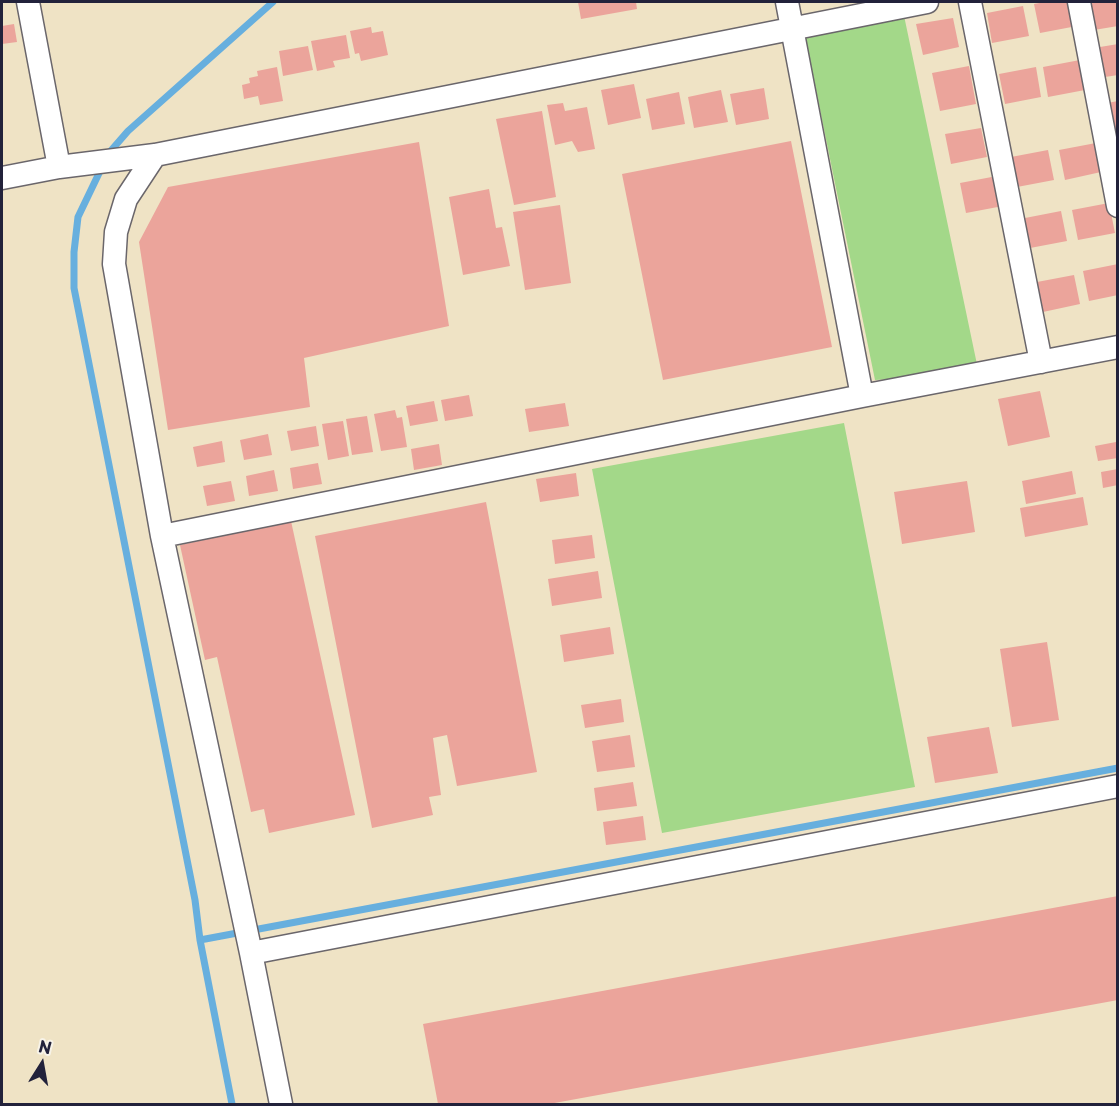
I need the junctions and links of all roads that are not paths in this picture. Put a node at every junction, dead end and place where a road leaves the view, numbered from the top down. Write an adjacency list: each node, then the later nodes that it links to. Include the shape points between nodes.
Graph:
1 (28, 2): 8 (street)
2 (787, 2): 6 (street)
3 (927, 2): 6 (street)
4 (970, 2): 12 (street)
5 (1079, 2): 10 (street)
6 (792, 28): 7 (street); 13 (street)
7 (155, 155): 8 (street); 14 (street, via 126,199 116,232 114,264)
8 (59, 167): 9 (street)
9 (2, 178)
10 (1118, 206)
11 (1118, 347): 12 (street)
12 (1041, 362): 13 (street)
13 (862, 396): 14 (street)
14 (162, 536): 16 (street)
15 (1118, 786): 16 (street)
16 (251, 953): 17 (street)
17 (281, 1104)

